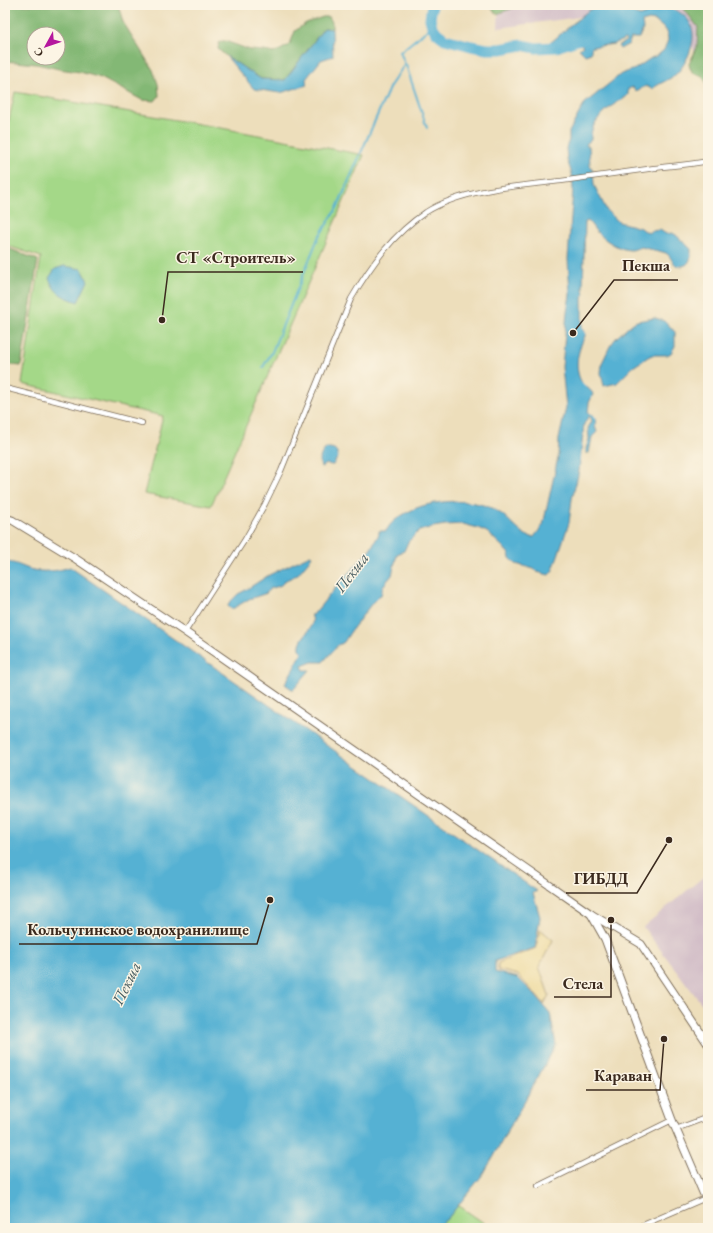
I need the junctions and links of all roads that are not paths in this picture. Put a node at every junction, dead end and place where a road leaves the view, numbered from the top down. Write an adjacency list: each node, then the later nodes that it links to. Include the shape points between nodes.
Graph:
1 (708, 161): 5 (street, via 516,185 467,195 427,212 407,226 380,254 351,299 265,504)
2 (5, 388): 3 (street)
3 (142, 423)
4 (5, 518): 5 (main road, via 76,559)
5 (185, 632): 6 (main road)
6 (591, 914): 7 (main road, via 641,944); 9 (main road, via 605,939)
7 (708, 1044)
8 (708, 1118): 10 (street)
9 (672, 1120): 10 (main road); 11 (street)
10 (676, 1129): 12 (main road)
11 (538, 1186)
12 (707, 1200): 13 (street)
13 (636, 1228)

